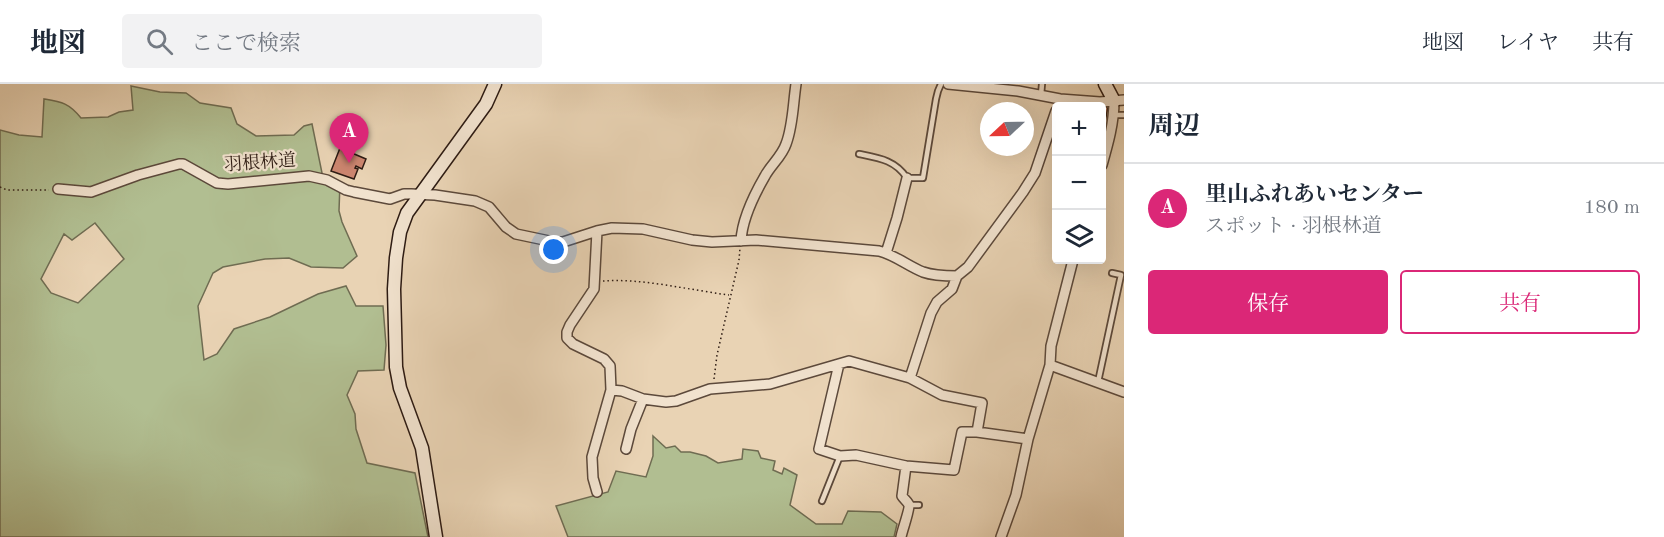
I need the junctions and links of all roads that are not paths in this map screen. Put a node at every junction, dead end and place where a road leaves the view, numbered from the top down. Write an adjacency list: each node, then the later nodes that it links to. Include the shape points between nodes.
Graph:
1 (495, 84): 17 (street, via 486,104)
2 (796, 84): 19 (street, via 785,146 765,175 747,213)
3 (941, 84): 15 (lane, via 923,178)
4 (948, 84): 7 (street)
5 (1042, 84): 7 (lane)
6 (1105, 84): 8 (street)
7 (1041, 95): 9 (street)
8 (1119, 100): 10 (street); 11 (street)
9 (1057, 102)
10 (1100, 102)
11 (1119, 115): 14 (street)
12 (1052, 123): 24 (street, via 1035,172 1023,192 968,267)
13 (860, 154): 15 (lane, via 898,166)
14 (1104, 156)
15 (907, 178): 20 (street)
16 (58, 189): 17 (street, 羽根林道, via 91,192 183,164 217,183 309,176 345,190 390,199)
17 (419, 194): 18 (street, 羽根林道, via 475,201 489,207 516,234 563,242); 39 (street, via 402,223 396,258 396,367 422,448)
18 (597, 231): 19 (street, 羽根林道, via 643,229 692,240); 29 (street, via 594,289 570,325 567,338 610,366)
19 (741, 242): 20 (street, 羽根林道, via 771,241)
20 (886, 253): 24 (street, via 923,272)
21 (1072, 264): 26 (street, via 1051,346)
22 (1112, 273): 23 (lane)
23 (1123, 275): 28 (lane)
24 (957, 276): 27 (street, via 931,313)
25 (839, 364): 27 (street, via 849,361); 31 (street, via 770,384 714,389 676,401); 35 (street, via 819,449)
26 (1050, 365): 28 (street); 33 (street)
27 (910, 378): 32 (street, via 942,395 982,403)
28 (1098, 382): 30 (street)
29 (611, 390): 31 (street); 37 (street, via 592,457)
30 (1124, 392)
31 (643, 399): 34 (street)
32 (977, 432): 33 (street); 36 (street, via 962,432 954,470)
33 (1028, 439): 41 (street)
34 (626, 449)
35 (840, 456): 36 (street, via 856,455); 38 (lane)
36 (906, 466): 40 (street, via 902,496 914,505)
37 (597, 492)
38 (822, 501)
39 (436, 537)
40 (901, 537)
41 (1002, 537)

